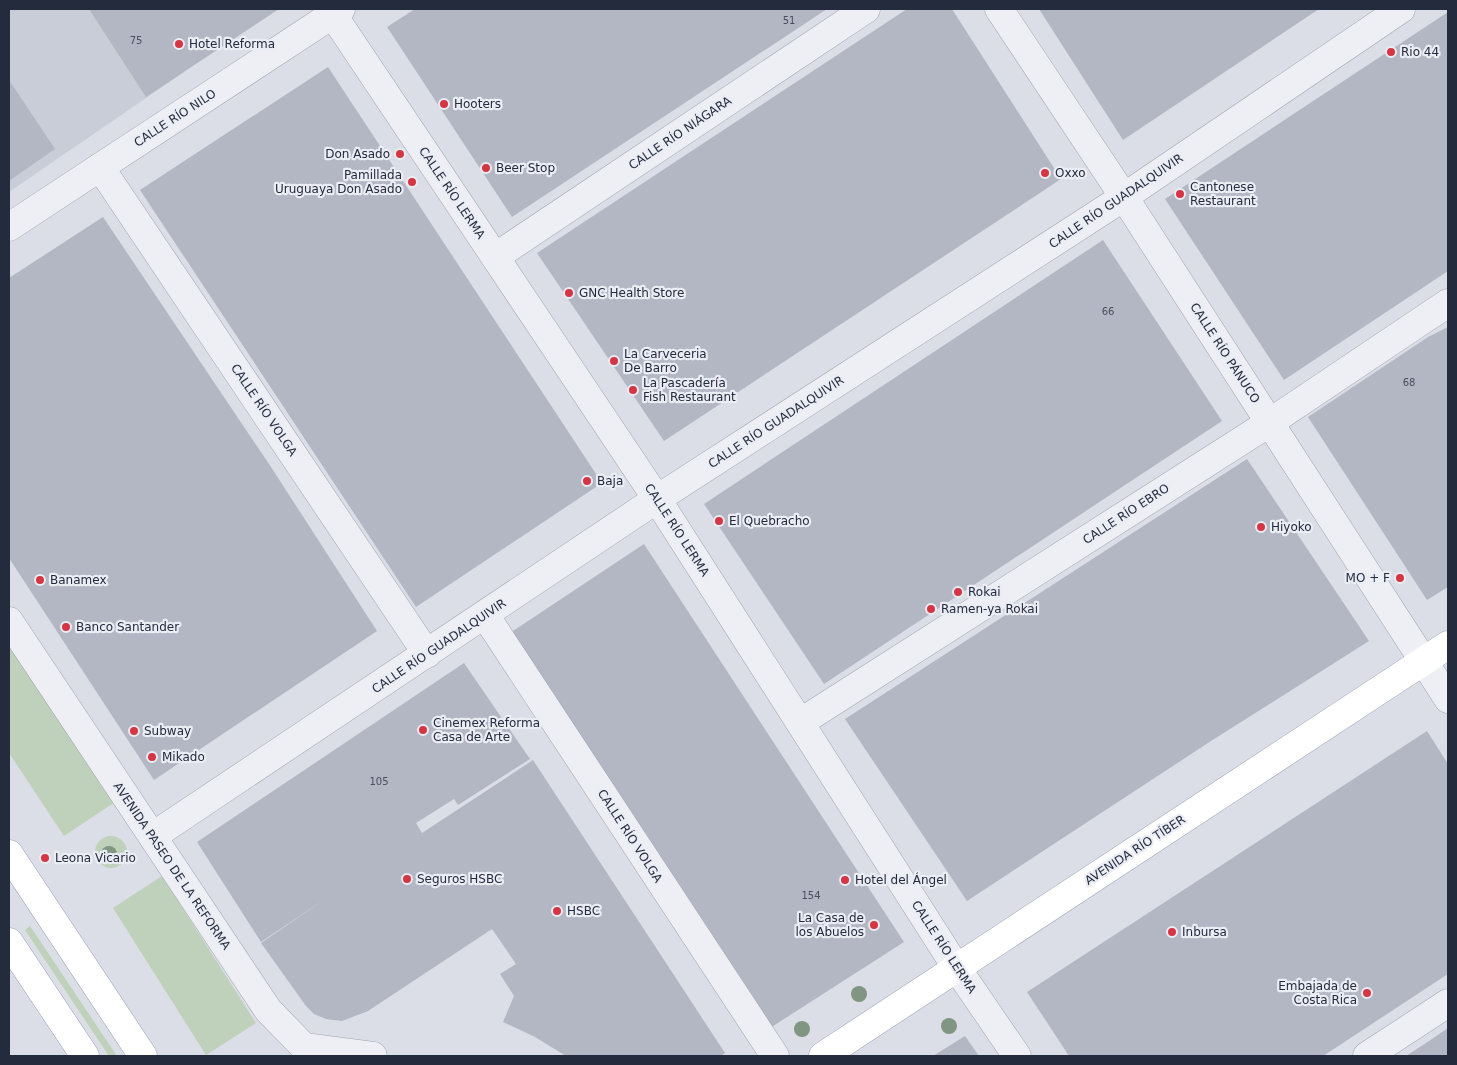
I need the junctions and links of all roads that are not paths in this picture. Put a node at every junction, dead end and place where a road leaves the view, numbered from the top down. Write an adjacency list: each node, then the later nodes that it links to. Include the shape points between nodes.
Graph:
1 (866, 9): 8 (street, CALLE RÍO NIÁGARA)
2 (999, 9): 6 (street, CALLE RÍO PÁNUCO)
3 (1401, 9): 6 (street, CALLE RÍO GUADALQUIVIR)
4 (334, 11): 5 (street, CALLE RÍO NILO); 8 (street, CALLE RÍO LERMA)
5 (100, 167): 7 (street, CALLE RÍO NILO); 15 (street, CALLE RÍO VOLGA)
6 (1124, 197): 10 (street, CALLE RÍO PÁNUCO); 11 (street, CALLE RÍO GUADALQUIVIR)
7 (9, 227)
8 (495, 257): 11 (street, CALLE RÍO LERMA)
9 (1448, 303): 10 (street, CALLE RÍO EBRO)
10 (1269, 422): 16 (street, CALLE RÍO PÁNUCO); 18 (street, CALLE RÍO EBRO)
11 (658, 499): 12 (street, CALLE RÍO GUADALQUIVIR); 18 (street, CALLE RÍO LERMA)
12 (485, 615): 15 (street, CALLE RÍO GUADALQUIVIR); 28 (street, CALLE RÍO VOLGA)
13 (9, 621): 19 (street, AVENIDA PASEO DE LA REFORMA)
14 (1448, 645): 16 (main road, AVENIDA RÍO TÍBER)
15 (427, 654): 19 (street, CALLE RÍO GUADALQUIVIR)
16 (1423, 662): 17 (street, CALLE RÍO PÁNUCO); 22 (main road, AVENIDA RÍO TÍBER)
17 (1448, 699)
18 (801, 722): 22 (street, CALLE RÍO LERMA)
19 (152, 836): 27 (street, AVENIDA PASEO DE LA REFORMA, via 268,1010 285,1029 304,1047)
20 (9, 854): 26 (main road)
21 (9, 942): 25 (main road)
22 (956, 967): 24 (main road, AVENIDA RÍO TÍBER); 29 (street, CALLE RÍO LERMA)
23 (1448, 1003): 30 (street)
24 (830, 1055)
25 (85, 1056)
26 (143, 1056)
27 (373, 1056)
28 (775, 1056)
29 (1017, 1056)
30 (1367, 1056)

